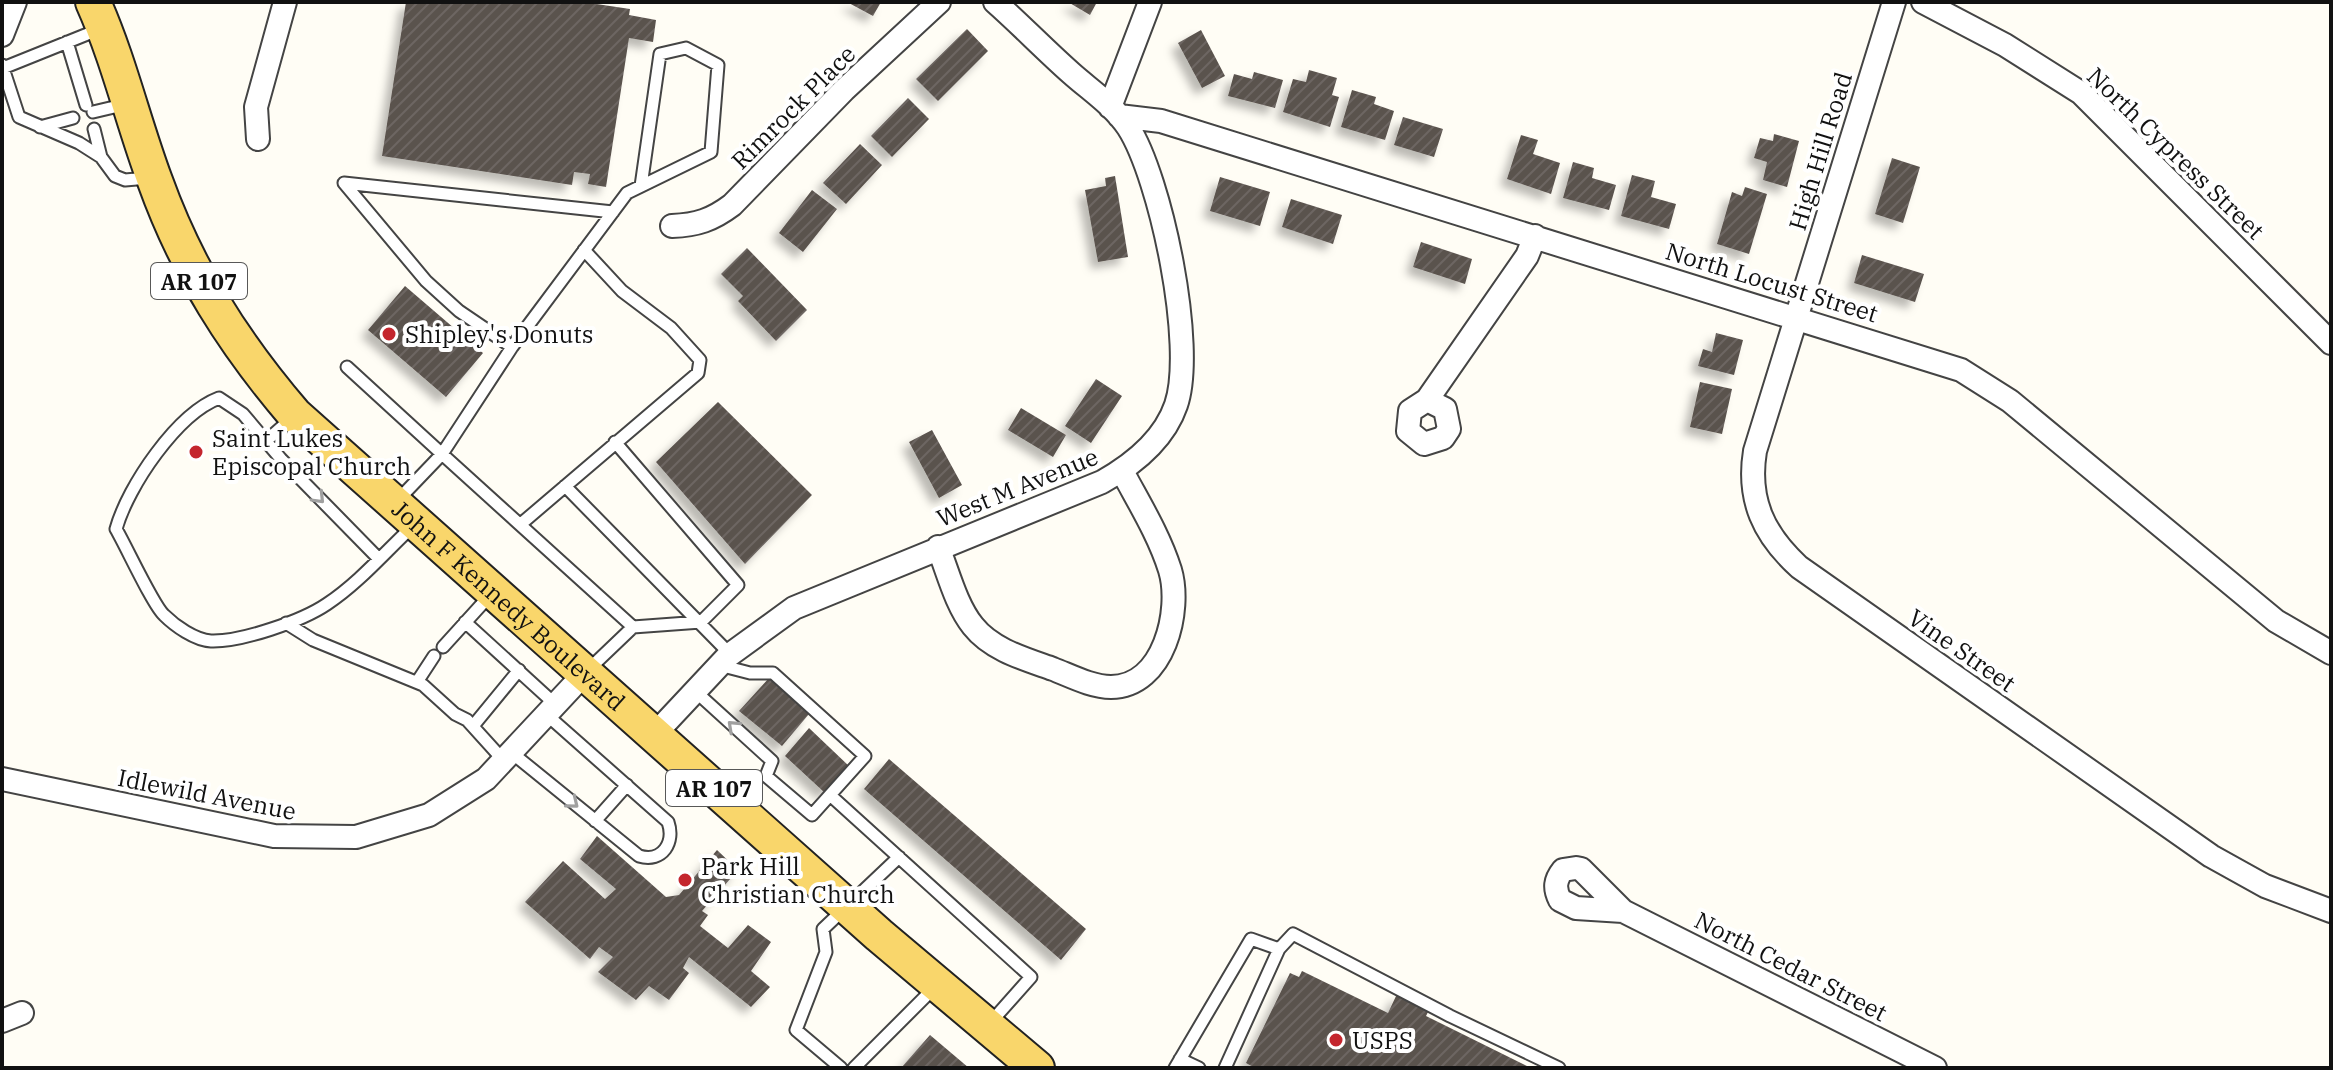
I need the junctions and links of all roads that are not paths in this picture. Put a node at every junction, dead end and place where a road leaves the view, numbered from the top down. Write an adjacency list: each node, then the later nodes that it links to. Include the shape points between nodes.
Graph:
1 (285, 2): 17 (street, via 256,107)
2 (939, 2): 22 (street, Rimrock Place, via 732,205 695,225)
3 (995, 2): 13 (street)
4 (1150, 2): 13 (street)
5 (1894, 2): 25 (street, High Hill Road)
6 (1923, 2): 26 (street, North Cypress Street, via 2081,93)
7 (16, 4): 9 (street)
8 (99, 14): 10 (lane); 12 (main road, John F Kennedy Boulevard / AR 107)
9 (2, 35)
10 (67, 42): 11 (lane); 12 (lane, via 90,108)
11 (2, 67): 15 (lane, via 19,117)
12 (130, 103): 19 (main road, John F Kennedy Boulevard / AR 107)
13 (1114, 112): 23 (street, North Locust Street, via 1161,121); 34 (street, West M Avenue, via 1134,139 1158,199 1184,374 1163,431)
14 (73, 118): 15 (lane)
15 (39, 128): 18 (lane)
16 (94, 129): 18 (lane)
17 (258, 139)
18 (101, 157): 19 (lane, via 115,176 125,180)
19 (153, 177): 30 (main road, John F Kennedy Boulevard / AR 107, via 212,304)
20 (641, 186): 20 (lane, via 711,152 718,65 686,48 660,54); 21 (lane, via 627,193)
21 (613, 212): 24 (lane); 27 (lane, via 344,183 426,281)
22 (672, 226)
23 (1535, 236): 25 (street, North Locust Street); 29 (street, via 1527,256)
24 (584, 250): 27 (lane); 32 (lane, via 700,360 698,373)
25 (1796, 316): 45 (street, North Locust Street, via 1934,359 1979,380 2226,583); 62 (street, Vine Street, via 1752,466 1753,496 1775,546 2211,856 2265,886)
26 (2331, 343)
27 (512, 347): 33 (lane)
28 (347, 367): 33 (lane)
29 (1427, 400)
30 (295, 415): 31 (lane); 36 (main road, John F Kennedy Boulevard / AR 107)
31 (266, 441): 39 (lane, one-way to 39); 43 (lane, via 243,414 219,398 204,404 145,467 116,529 161,613 197,638 213,641)
32 (615, 442): 35 (lane); 42 (lane, via 738,585)
33 (442, 454): 36 (lane); 37 (lane)
34 (1122, 471): 38 (street, West M Avenue); 38 (street, via 1155,532 1173,591 1166,642 1155,662 1129,683 1110,687 1086,682 993,644 965,615)
35 (565, 486): 37 (lane); 42 (lane)
36 (404, 514): 39 (lane); 40 (main road, John F Kennedy Boulevard / AR 107)
37 (522, 523): 44 (lane)
38 (938, 547): 46 (street, West M Avenue, via 794,608)
39 (378, 558): 43 (lane, via 327,604)
40 (492, 592): 41 (lane); 48 (main road, John F Kennedy Boulevard / AR 107)
41 (465, 622): 47 (lane); 49 (lane)
42 (701, 622): 44 (lane); 46 (lane)
43 (286, 623): 49 (lane, via 313,640)
44 (633, 627): 48 (lane)
45 (2331, 653)
46 (725, 660): 50 (street, West M Avenue); 57 (lane, via 750,673 773,673 865,756)
47 (519, 670): 51 (lane); 52 (lane)
48 (585, 673): 51 (street, Idlewild Avenue); 53 (main road, John F Kennedy Boulevard / AR 107)
49 (417, 682): 52 (lane)
50 (695, 691): 53 (street, West M Avenue); 57 (lane, one-way to 50, via 812,815 766,776 772,761)
51 (551, 710): 54 (street, Idlewild Avenue); 56 (lane)
52 (473, 726): 54 (lane)
53 (654, 735): 60 (main road, John F Kennedy Boulevard / AR 107)
54 (508, 757): 55 (street, Idlewild Avenue, via 466,793 429,815 342,839 274,836); 58 (lane, one-way to 58)
55 (2, 779)
56 (627, 785): 58 (lane); 58 (lane, via 668,822 667,848 660,855 639,856)
57 (830, 795): 59 (lane)
58 (595, 821)
59 (899, 857): 60 (lane); 65 (lane, via 1031,977)
60 (848, 907): 64 (main road, John F Kennedy Boulevard / AR 107); 68 (lane, via 823,929 826,952 796,1030)
61 (1623, 911): 73 (street, North Cedar Street)
62 (2331, 911)
63 (1279, 949): 67 (lane, via 1251,939); 71 (lane); 72 (lane, via 1293,934 1303,938)
64 (938, 984): 65 (main road, John F Kennedy Boulevard / AR 107); 69 (lane)
65 (988, 1026): 66 (main road, John F Kennedy Boulevard / AR 107)
66 (1022, 1060)
67 (1177, 1064): 70 (lane)
68 (841, 1068)
69 (854, 1068)
70 (1199, 1068)
71 (1225, 1068)
72 (1559, 1068)
73 (1935, 1068)

